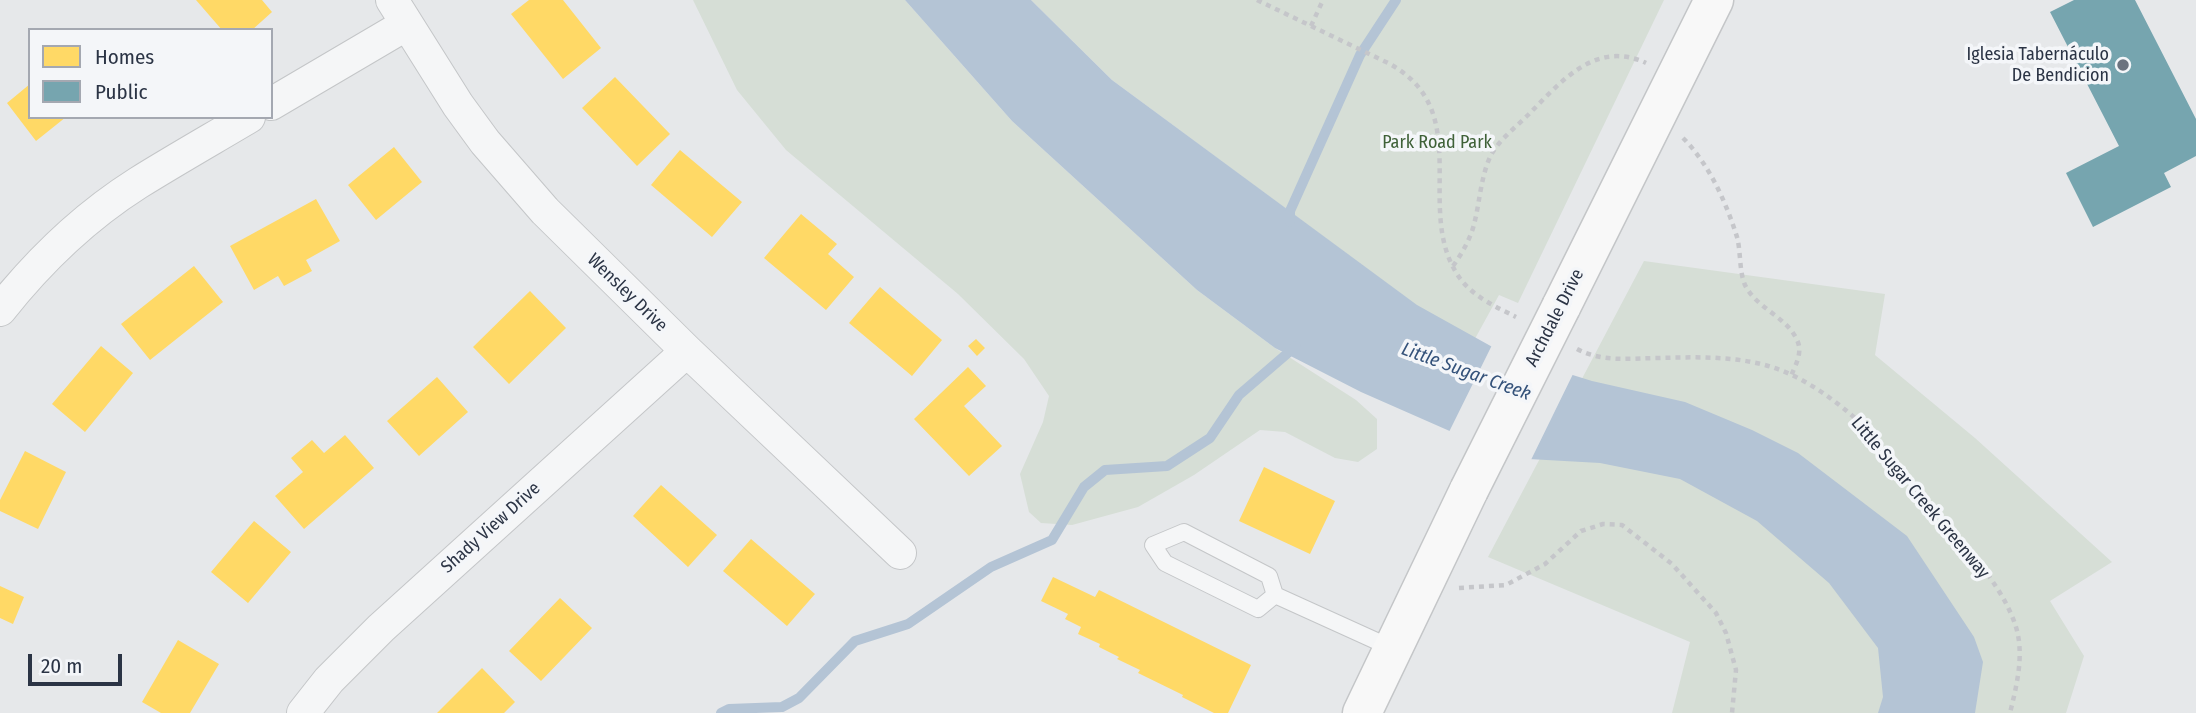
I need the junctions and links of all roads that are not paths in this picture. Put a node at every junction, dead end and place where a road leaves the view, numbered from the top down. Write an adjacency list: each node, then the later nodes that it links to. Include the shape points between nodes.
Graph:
1 (1714, 0): 9 (street, Archdale Drive, bridge)
2 (400, 12): 3 (street); 6 (street, Wensley Drive, via 485,142 545,211)
3 (273, 103)
4 (246, 119): 5 (street, via 125,192 74,233)
5 (0, 310)
6 (687, 351): 7 (street, Wensley Drive); 10 (street, Shady View Drive, via 381,628)
7 (900, 553)
8 (1275, 595): 8 (lane, via 1269,576 1184,531 1153,545 1165,563 1258,609); 9 (lane)
9 (1394, 649): 11 (street, Archdale Drive)
10 (303, 713)
11 (1362, 713)

